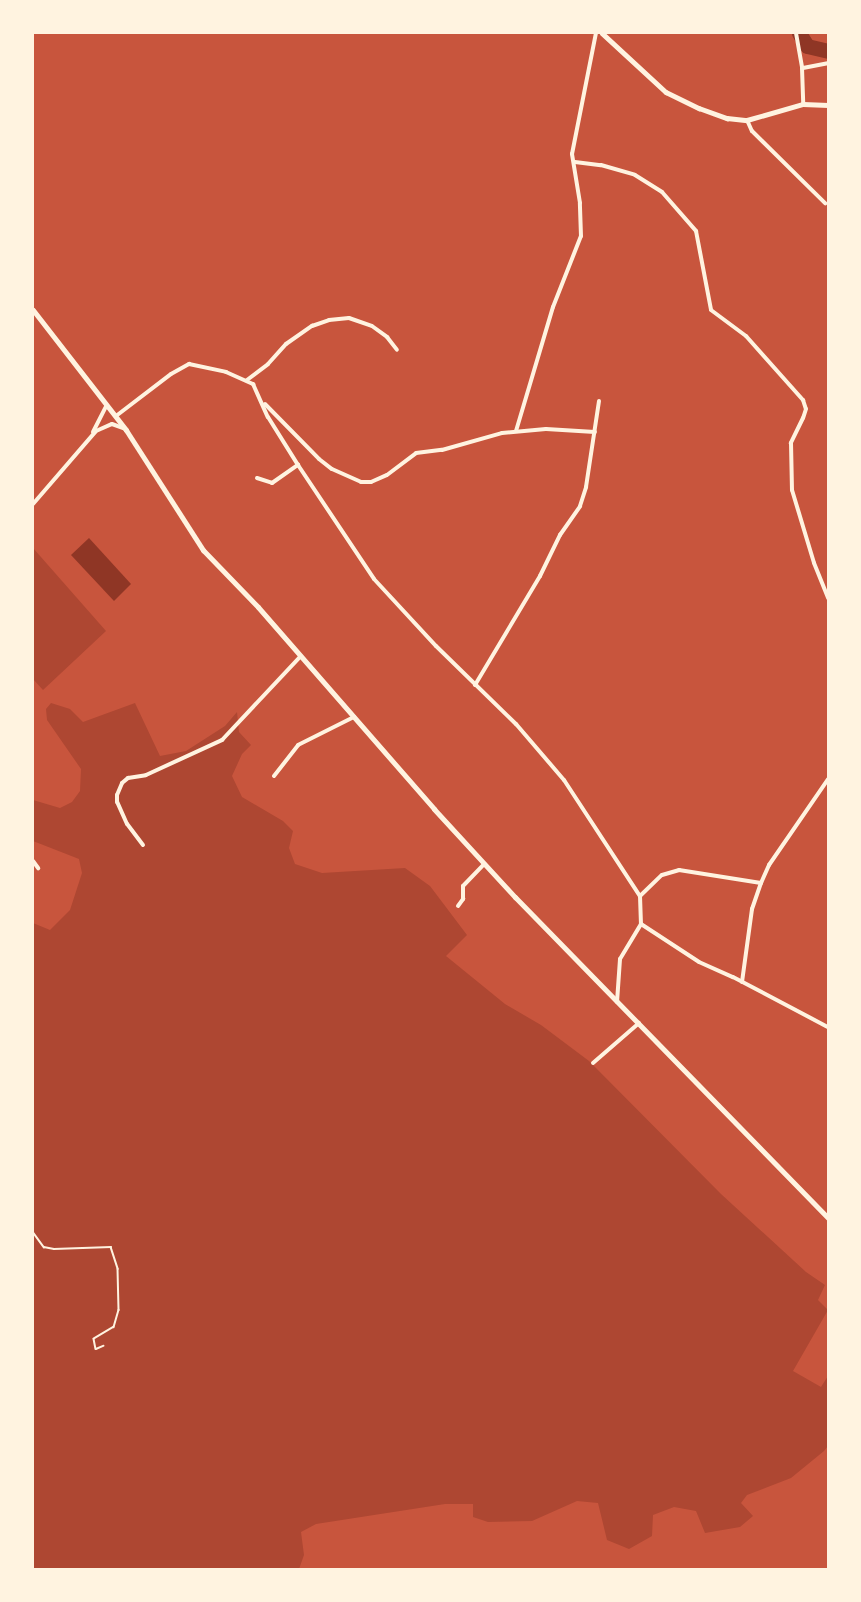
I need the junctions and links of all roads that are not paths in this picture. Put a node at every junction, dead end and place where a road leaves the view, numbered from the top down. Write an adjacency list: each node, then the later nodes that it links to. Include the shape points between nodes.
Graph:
1 (596, 33): 9 (street, via 572,154)
2 (602, 33): 8 (street, via 666,92 727,118)
3 (796, 33): 5 (street)
4 (828, 63): 5 (street)
5 (802, 68): 6 (street)
6 (803, 104): 7 (street); 8 (street)
7 (828, 105)
8 (747, 120): 10 (street, via 752,131)
9 (575, 162): 19 (street, via 581,236 553,307); 25 (street, via 635,176 662,192 696,231 711,310 746,336 803,400 806,409 791,443 792,490)
10 (825, 203)
11 (33, 310): 16 (main road)
12 (397, 350): 13 (street, via 372,326 349,318 329,320 306,329)
13 (247, 380): 15 (street, via 256,387); 17 (street, via 189,364)
14 (598, 400): 20 (street)
15 (262, 401): 19 (street, via 319,459 361,482 387,476 416,453); 22 (street)
16 (106, 406): 17 (main road); 21 (street)
17 (116, 416): 18 (main road)
18 (126, 430): 21 (street, via 108,425); 26 (main road, via 203,550)
19 (516, 431): 20 (street)
20 (595, 432): 27 (street, via 580,506)
21 (90, 437): 24 (street)
22 (298, 465): 23 (street, via 272,483); 27 (street, via 384,591)
23 (257, 478)
24 (33, 504)
25 (828, 598)
26 (301, 656): 28 (main road); 31 (street, via 222,740 122,783 117,802)
27 (475, 685): 36 (street, via 554,767)
28 (355, 717): 29 (street, via 298,745); 33 (main road)
29 (274, 776)
30 (828, 779): 35 (street)
31 (143, 845)
32 (33, 861): 34 (street)
33 (484, 864): 37 (street, via 463,886 463,899); 40 (main road)
34 (38, 868)
35 (760, 883): 36 (street, via 679,870 662,875); 39 (street, via 752,909)
36 (640, 896): 38 (street)
37 (458, 906)
38 (641, 924): 39 (street, via 699,962); 40 (street, via 620,959)
39 (742, 982): 42 (street)
40 (617, 1002): 41 (main road)
41 (639, 1023): 43 (street); 44 (main road)
42 (828, 1027)
43 (593, 1063)
44 (828, 1218)

